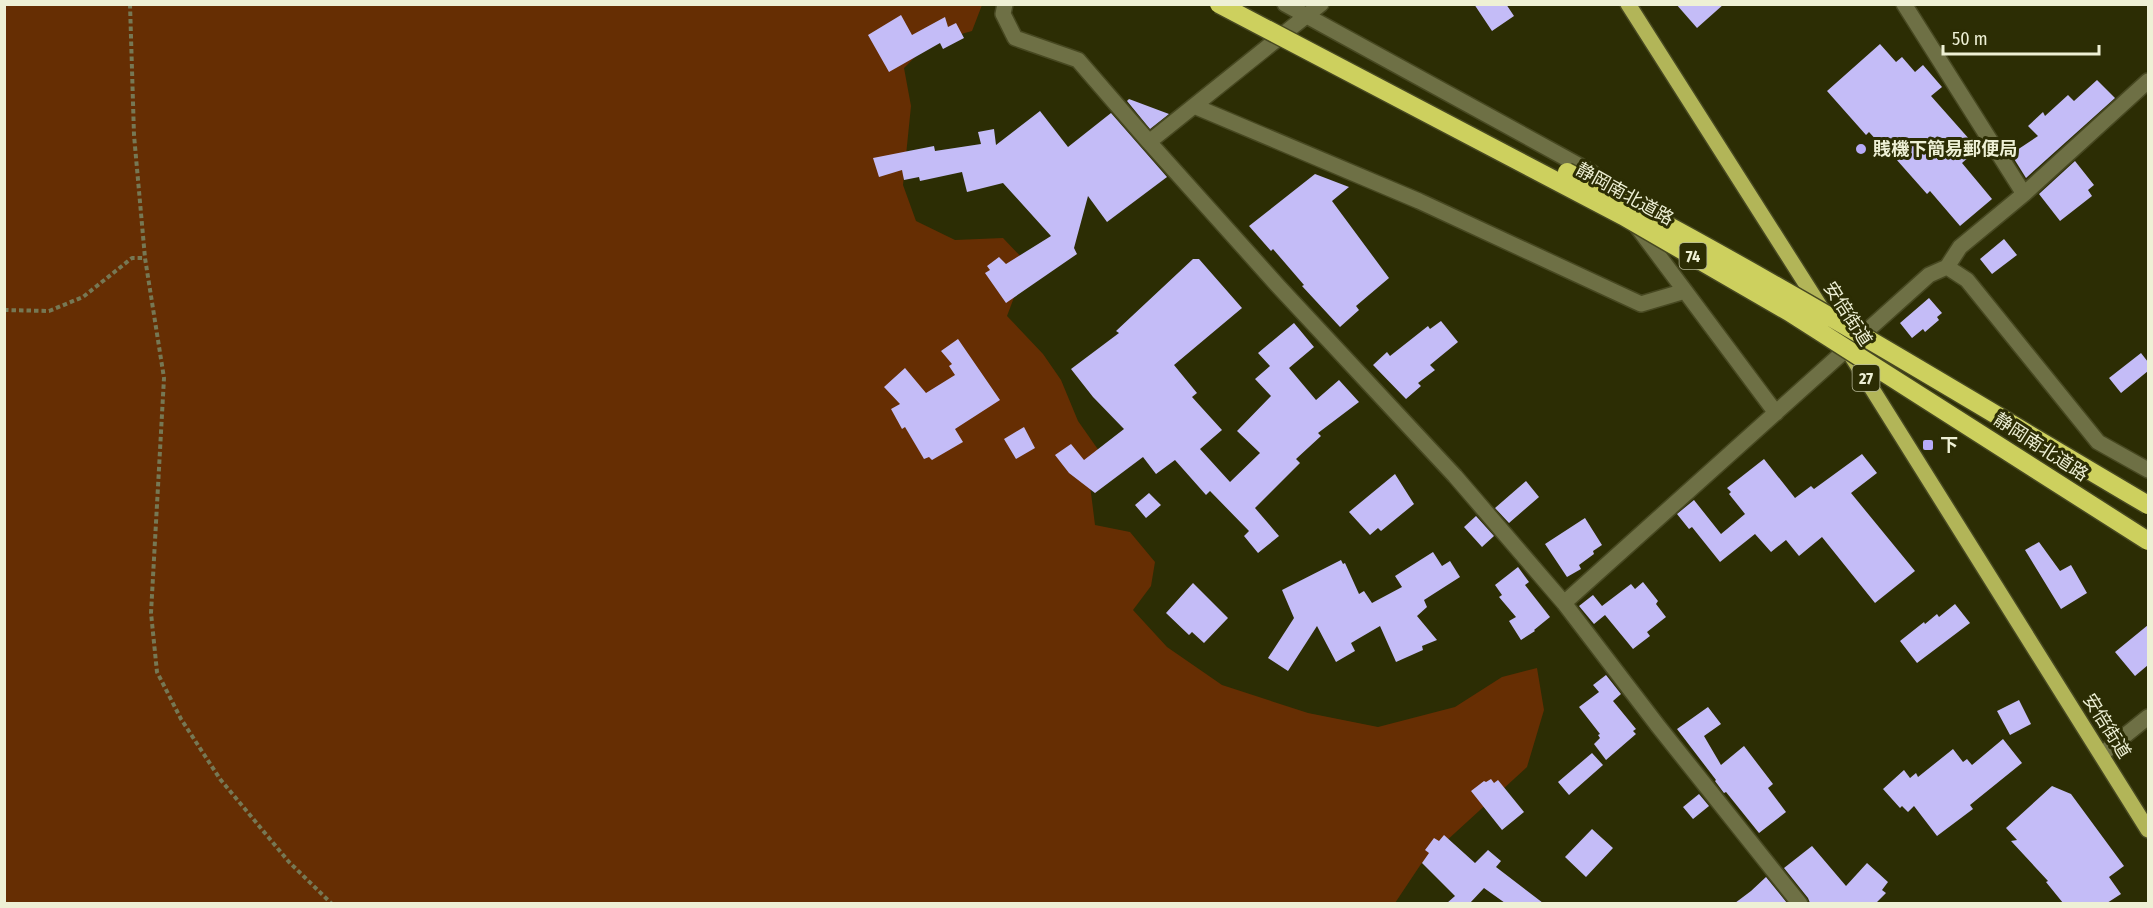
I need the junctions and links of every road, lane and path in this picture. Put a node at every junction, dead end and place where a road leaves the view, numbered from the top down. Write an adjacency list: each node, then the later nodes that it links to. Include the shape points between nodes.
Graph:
1 (130, 4): 14 (path, via 134,135)
2 (1005, 4): 12 (street, via 1003,14 1015,38 1078,60)
3 (1219, 4): 22 (highway, 静岡南北道路 / 74, bridge, via 1623,216 1789,312)
4 (1243, 4): 21 (highway, 静岡南北道路 / 74, bridge, via 1766,280)
5 (1285, 4): 9 (street)
6 (1322, 4): 9 (street)
7 (1628, 4): 18 (main road, 安倍街道 / 27)
8 (1904, 4): 13 (street)
9 (1306, 17): 11 (street); 16 (street, via 1591,172 1607,185)
10 (2148, 81): 13 (street)
11 (1194, 106): 12 (street); 16 (street, via 1419,201 1641,304)
12 (1149, 142): 23 (street, via 1455,476)
13 (2024, 194): 15 (street, via 1960,247)
14 (145, 258): 17 (path, via 132,258 83,297 49,311); 27 (path, via 164,378 151,613 157,672 181,719 220,779 289,862)
15 (1947, 267): 18 (street, via 1929,275); 20 (street, via 1967,280 2098,442)
16 (1685, 291): 19 (street)
17 (4, 310)
18 (1847, 348): 19 (street); 25 (main road, 安倍街道 / 27)
19 (1776, 413): 23 (street)
20 (2148, 470)
21 (2148, 506)
22 (2148, 541)
23 (1564, 603): 28 (street)
24 (2148, 717): 25 (street)
25 (2102, 754): 26 (main road, 安倍街道 / 27)
26 (2148, 830)
27 (332, 903)
28 (1800, 903)

